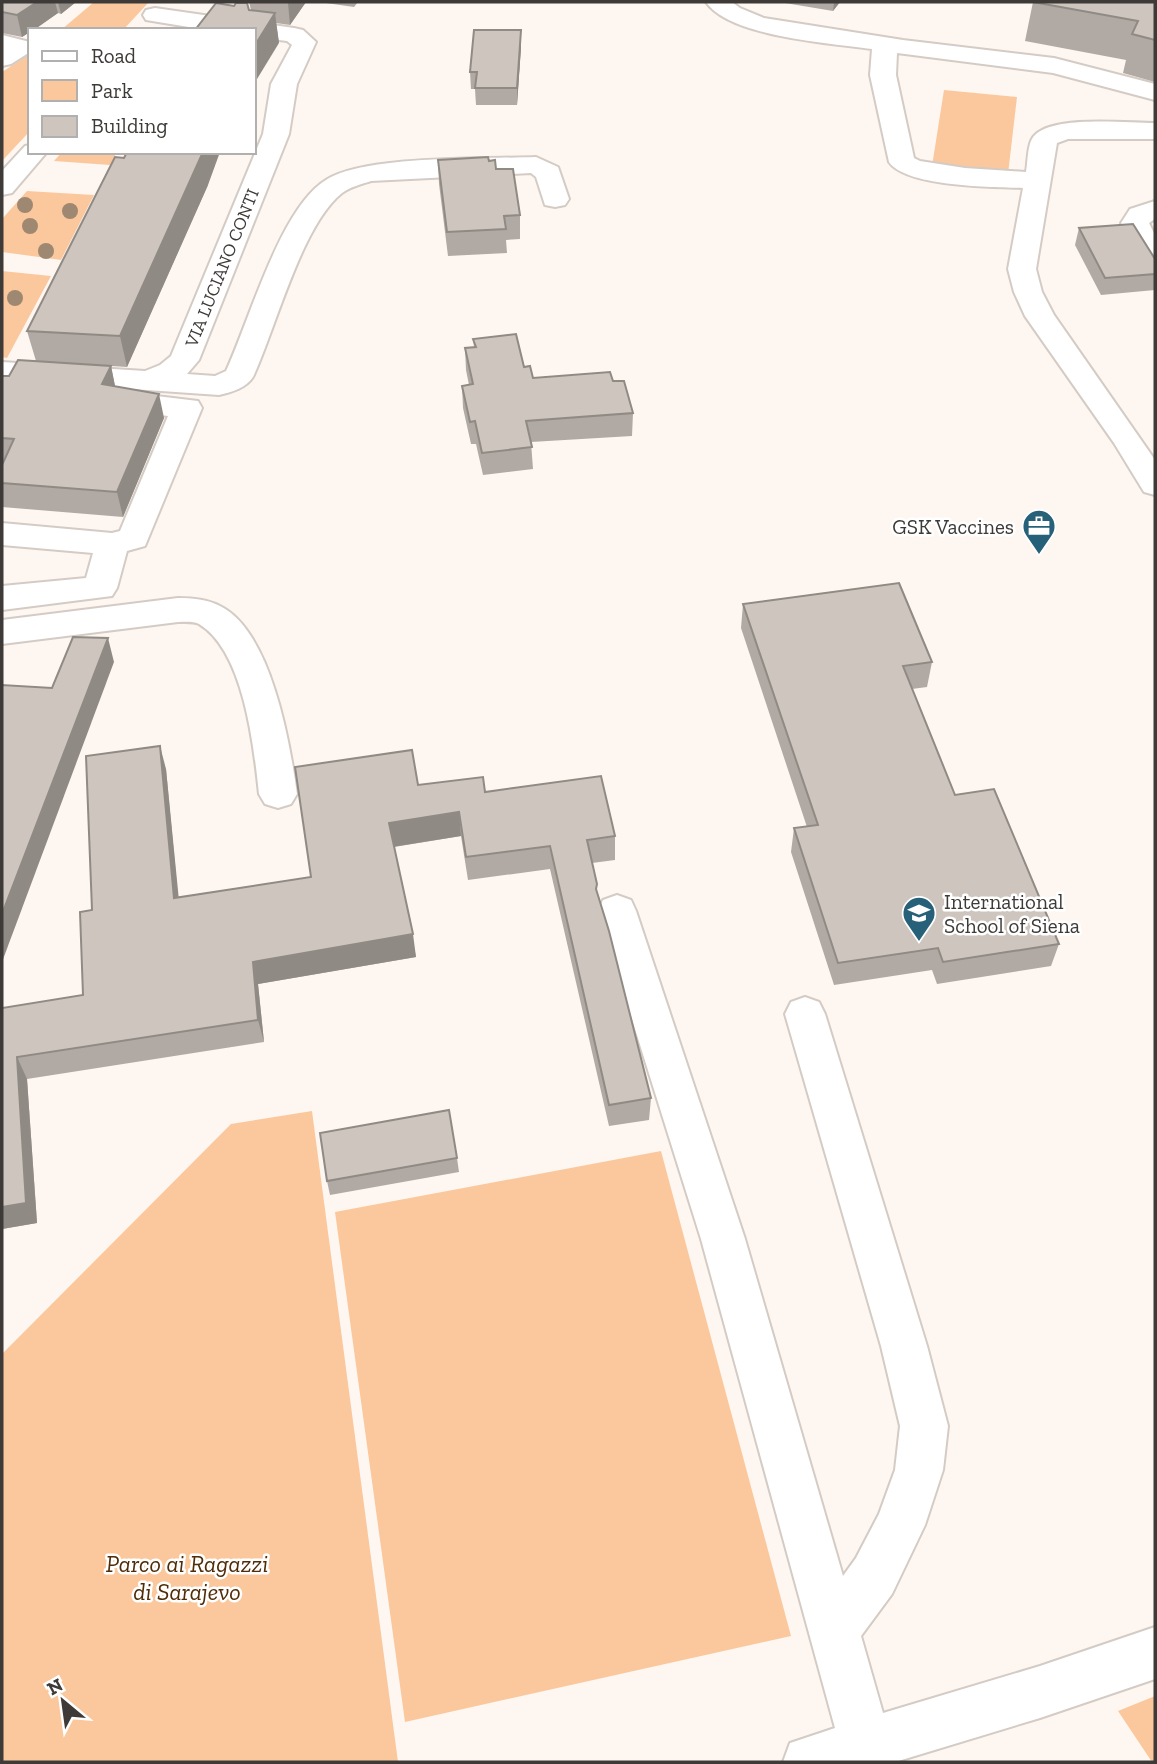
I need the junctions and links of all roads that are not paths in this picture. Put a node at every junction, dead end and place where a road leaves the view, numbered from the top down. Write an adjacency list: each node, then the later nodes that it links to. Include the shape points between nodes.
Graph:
1 (718, 2): 6 (street, via 731,13 759,24)
2 (156, 16): 3 (street, VIA LUCIANO CONTI)
3 (243, 28)
4 (256, 30): 17 (street, VIA LUCIANO CONTI, via 294,35 304,46 284,85 276,134 184,360 171,372)
5 (3, 35): 7 (street, via 21,47)
6 (885, 44): 8 (street, via 1054,66); 11 (street, via 883,75 906,166)
7 (2, 60)
8 (1155, 92)
9 (1155, 131): 11 (street, via 1050,135 1042,144)
10 (32, 154): 12 (street)
11 (1036, 181): 19 (street, via 1022,269 1028,292)
12 (2, 187)
13 (555, 199): 17 (street, VIA LUCIANO CONTI, via 549,173 536,165 351,178 319,202 299,235 238,377 219,386)
14 (1155, 209): 15 (street, via 1140,215 1135,223)
15 (1155, 260)
16 (2, 371): 17 (street, VIA LUCIANO CONTI)
17 (147, 380)
18 (2, 393): 21 (street, via 187,408 133,538)
19 (1155, 485)
20 (2, 534): 21 (street)
21 (112, 544): 22 (street, via 100,588)
22 (2, 598)
23 (2, 632): 24 (street, via 178,610 209,614 232,638 257,687)
24 (278, 794)
25 (617, 911): 27 (street, via 723,1239)
26 (806, 1014): 27 (street, via 924,1426 919,1470 900,1525 874,1576)
27 (834, 1630): 29 (street)
28 (1155, 1653): 29 (street)
29 (866, 1744): 30 (street)
30 (809, 1762)

